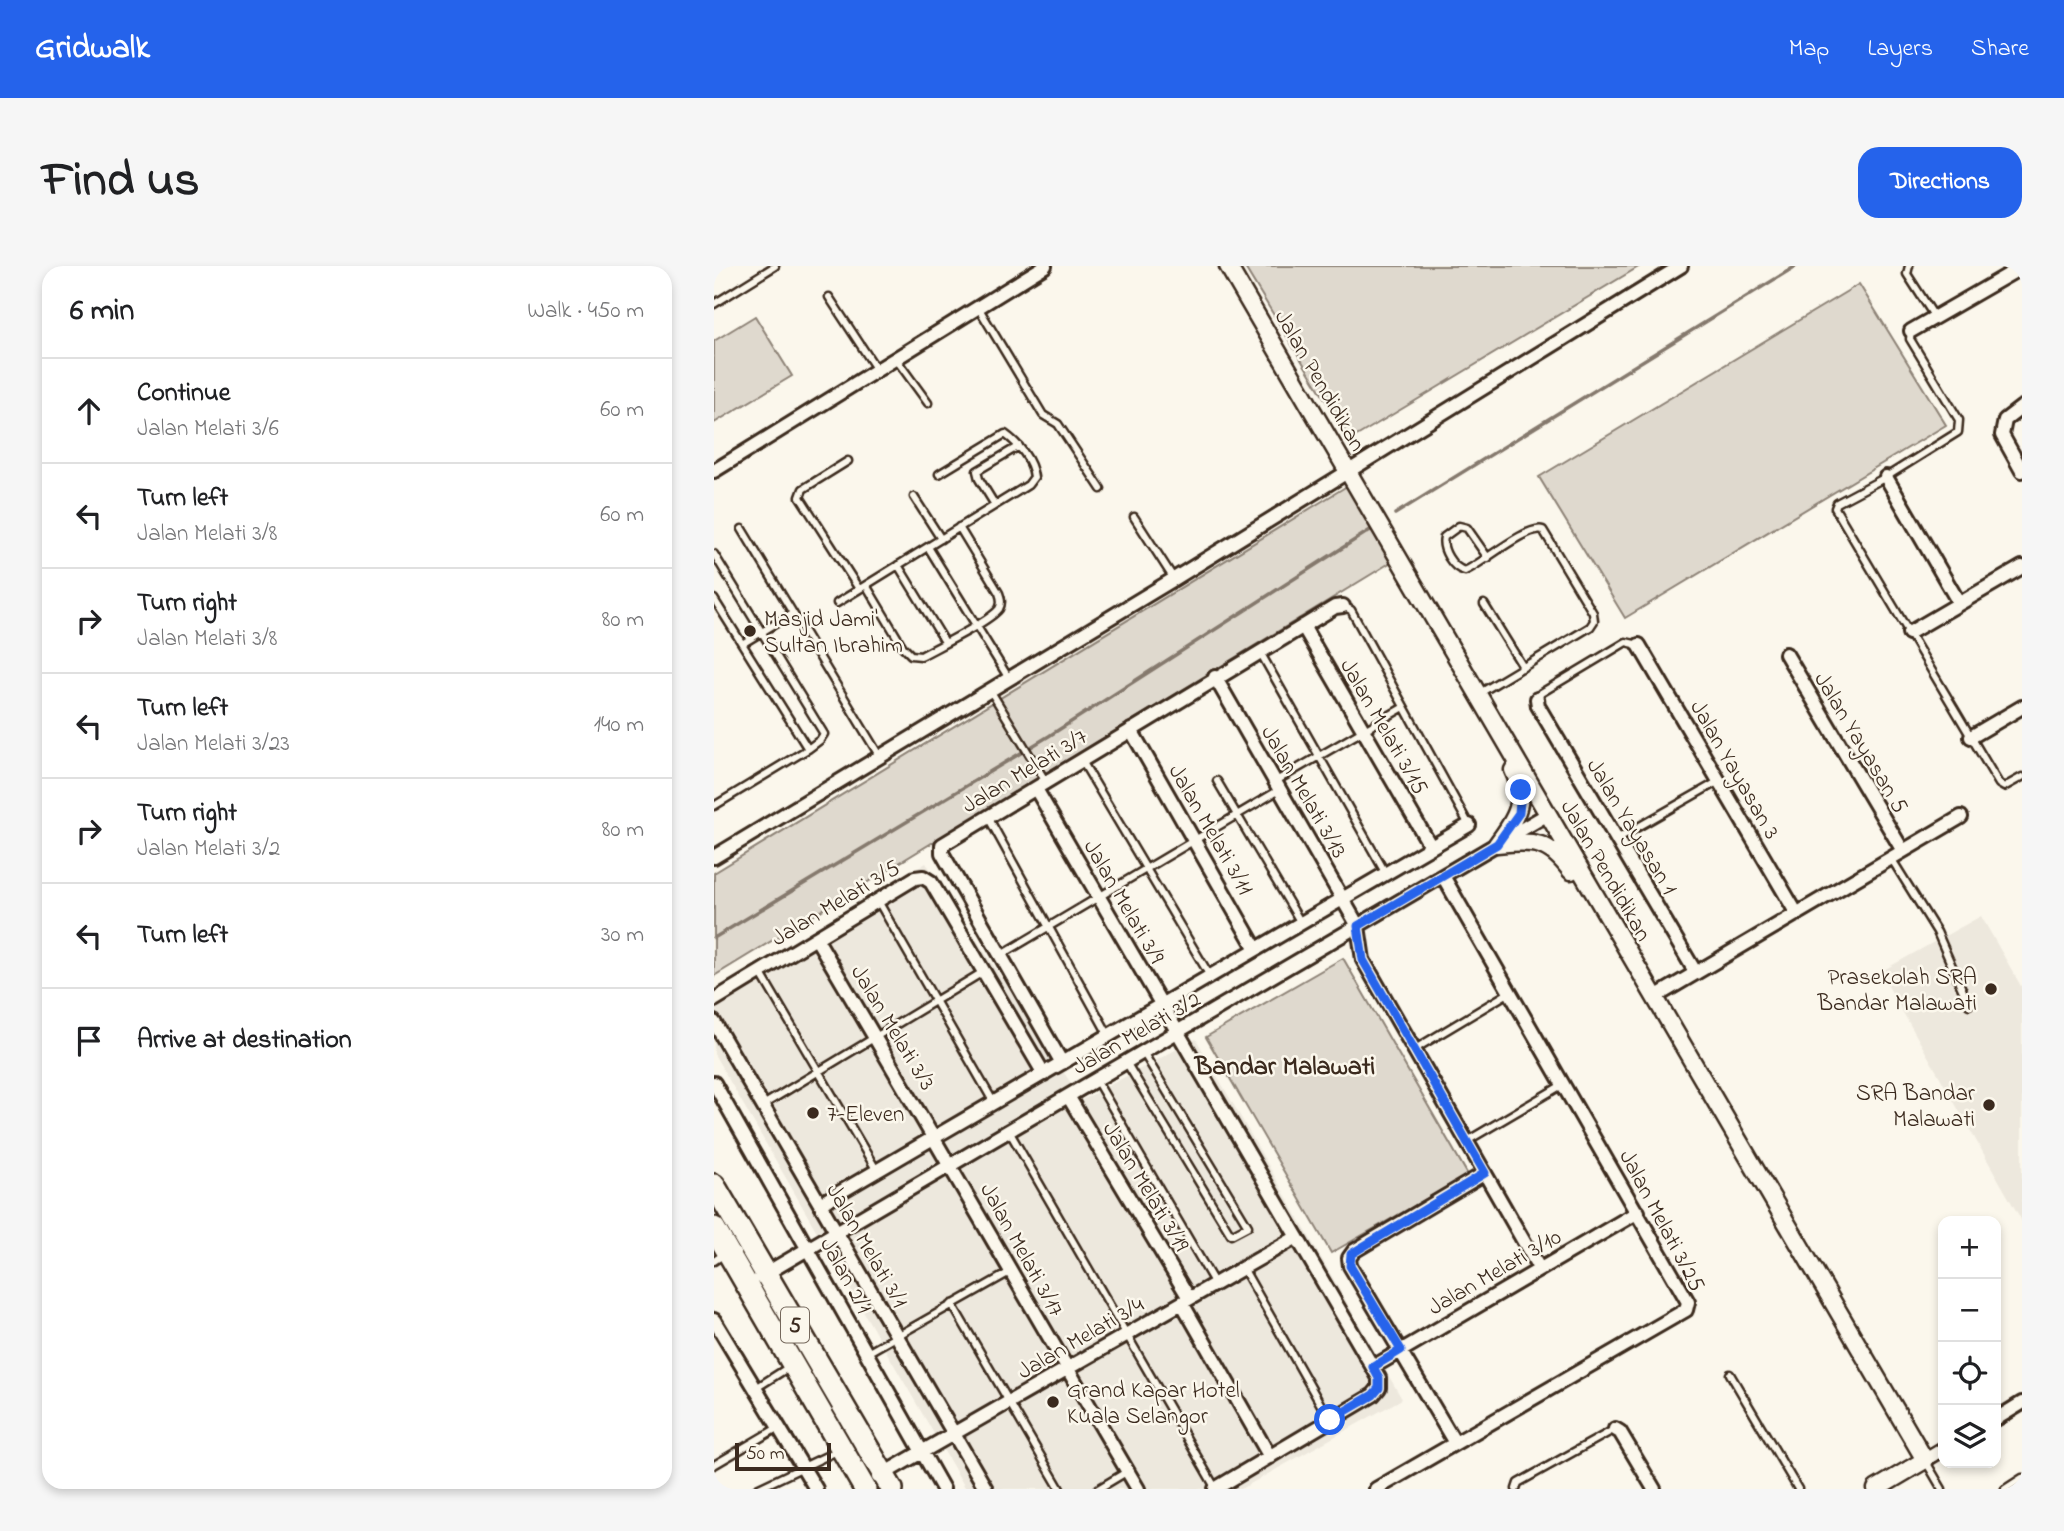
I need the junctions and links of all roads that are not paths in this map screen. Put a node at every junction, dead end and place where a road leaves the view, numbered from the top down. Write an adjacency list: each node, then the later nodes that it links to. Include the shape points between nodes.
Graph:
1 (775, 266): 8 (lane)
2 (1045, 266): 9 (street)
3 (1228, 266): 18 (street, Jalan Pendidikan)
4 (1681, 266): 18 (street)
5 (1909, 266): 10 (lane, via 1907,274)
6 (2022, 267): 10 (street)
7 (829, 296): 13 (lane)
8 (714, 303)
9 (978, 307): 12 (street); 23 (lane, via 1043,415 1058,424)
10 (1934, 316): 11 (street)
11 (1911, 331): 22 (lane, via 1910,339 1959,427 1955,434)
12 (896, 359): 13 (street); 14 (lane)
13 (877, 370): 19 (street)
14 (928, 403)
15 (2022, 407): 20 (street, via 2010,414 2002,428 2004,442)
16 (1019, 446): 21 (lane, via 1003,435); 25 (lane, via 1034,477); 25 (lane, via 977,471)
17 (849, 461): 37 (lane, via 803,489 800,497)
18 (1348, 470): 35 (street); 57 (street, Jalan Pendidikan)
19 (714, 471)
20 (2022, 471)
21 (939, 474)
22 (1886, 477): 40 (street); 47 (lane, via 1835,509)
23 (1101, 489)
24 (914, 497): 29 (lane)
25 (995, 505): 27 (lane)
26 (1134, 517): 35 (lane)
27 (959, 527): 29 (lane); 44 (lane, via 1001,601 998,610)
28 (742, 529): 43 (lane)
29 (940, 539): 30 (lane)
30 (928, 547): 33 (lane); 44 (lane)
31 (714, 555): 46 (lane)
32 (1488, 558): 32 (lane, via 1461,570 1442,540 1463,526); 53 (lane, via 1532,530 1543,530 1594,617 1590,626)
33 (898, 565): 36 (lane); 48 (lane)
34 (2020, 571): 40 (street)
35 (1174, 579): 54 (street)
36 (866, 585): 37 (lane); 48 (lane, via 911,654 921,656)
37 (859, 589): 39 (lane)
38 (714, 599): 49 (lane)
39 (837, 603)
40 (1959, 603): 47 (street)
41 (1484, 604): 53 (lane)
42 (1343, 606): 45 (street, Jalan Melati 3/7); 59 (lane, via 1351,610)
43 (793, 613): 46 (lane); 67 (lane)
44 (977, 624): 48 (lane); 54 (lane)
45 (1303, 626): 51 (street, Jalan Melati 3/7); 63 (street, Jalan Melati 3/15)
46 (763, 631): 49 (lane); 65 (lane, via 823,730 823,737)
47 (1909, 633): 64 (lane)
48 (945, 642)
49 (743, 644): 65 (lane)
50 (1639, 645): 58 (lane, via 1626,642); 71 (street, Jalan Yayasan 3)
51 (1260, 652): 55 (street, Jalan Melati 3/7); 66 (lane)
52 (1786, 654): 84 (street, Jalan Yayasan 5)
53 (1523, 667): 57 (lane)
54 (1008, 677): 56 (street)
55 (1215, 677): 62 (street, Jalan Melati 3/7); 73 (street, Jalan Melati 3/13)
56 (989, 688): 67 (street); 72 (lane)
57 (1478, 694): 61 (street, Jalan Pendidikan)
58 (1537, 699): 80 (street, Jalan Yayasan 1)
59 (1404, 707): 63 (lane); 79 (lane)
60 (2022, 707): 64 (street)
61 (1498, 728): 75 (street, Jalan Pendidikan); 82 (street, via 1518,780 1521,802)
62 (1131, 730): 68 (street, Jalan Melati 3/7); 81 (street, Jalan Melati 3/11)
63 (1363, 731): 66 (lane); 83 (street, Jalan Melati 3/15)
64 (1971, 737): 69 (lane, via 2001,787)
65 (808, 749): 74 (lane)
66 (1319, 756): 73 (lane); 88 (lane)
67 (880, 757): 85 (street)
68 (1082, 761): 72 (street, Jalan Melati 3/7); 87 (lane)
69 (2022, 778)
70 (1217, 781): 77 (lane)
71 (1719, 781): 80 (lane); 94 (street, Jalan Yayasan 3)
72 (1042, 783): 76 (street, Jalan Melati 3/7); 90 (street, Jalan Melati 3/9)
73 (1277, 786): 77 (lane); 91 (street, Jalan Melati 3/13)
74 (714, 806)
75 (1548, 814): 82 (street, Jalan Melati 3/2); 93 (street, Jalan Pendidikan)
76 (988, 816): 96 (lane); 100 (street, Jalan Melati 3/7, via 941,849)
77 (1236, 816): 81 (lane); 95 (lane)
78 (1961, 817): 84 (street)
79 (1469, 825): 83 (street)
80 (1617, 839): 103 (street, Jalan Yayasan 1)
81 (1194, 841): 87 (lane); 99 (street, Jalan Melati 3/11)
82 (1497, 844): 89 (street, Jalan Melati 3/2); 93 (street, via 1541,844 1557,852)
83 (1431, 847): 88 (street)
84 (1903, 851): 86 (street)
85 (714, 857)
86 (1891, 858): 94 (street); 110 (lane, via 1937,932)
87 (1146, 869): 90 (lane); 104 (lane)
88 (1386, 874): 91 (street)
89 (1443, 876): 97 (street, Jalan Melati 3/2); 105 (street, Jalan Melati 3/25)
90 (1098, 897): 96 (lane); 109 (street, Jalan Melati 3/9)
91 (1343, 899): 95 (street); 97 (street, Jalan Melati 3/13)
92 (877, 901): 98 (street, Jalan Melati 3/5); 102 (street, Jalan Melati 3/5, via 915,878 928,879); 108 (lane)
93 (1604, 911): 106 (street, Jalan Pendidikan)
94 (1797, 914): 103 (street)
95 (1301, 923): 99 (street)
96 (1048, 926): 100 (lane); 113 (lane)
97 (1358, 926): 112 (street, Jalan Melati 3/2); 115 (street, via 1363,960)
98 (817, 938): 101 (street, Jalan Melati 3/5); 114 (street, Jalan Melati 3/3)
99 (1256, 949): 104 (street)
100 (998, 957): 118 (street, Jalan Melati 3/7)
101 (760, 972): 107 (street, Jalan Melati 3/5); 119 (lane)
102 (983, 972): 108 (lane); 120 (street, Jalan Melati 3/5)
103 (1696, 973): 106 (street)
104 (1210, 976): 109 (street)
105 (1510, 992): 115 (lane); 123 (street, Jalan Melati 3/25)
106 (1655, 998): 171 (street, Jalan Pendidikan)
107 (714, 1000)
108 (935, 1001): 114 (lane); 125 (lane)
109 (1161, 1005): 112 (street, Jalan Melati 3/9); 113 (street)
110 (1969, 1005)
111 (714, 1022): 126 (street, Jalan Melati 3/1)
112 (1178, 1032): 116 (street, Jalan Melati 3/2); 138 (street, Jalan Melati 3/9)
113 (1109, 1036): 118 (street)
114 (875, 1037): 119 (lane); 128 (street, Jalan Melati 3/3)
115 (1415, 1049): 129 (street)
116 (1143, 1052): 117 (street, Jalan Melati 3/2); 117 (lane, via 1248,1226 1231,1236)
117 (1126, 1062): 121 (street, Jalan Melati 3/2)
118 (1062, 1063): 120 (street)
119 (819, 1071): 126 (lane); 131 (lane)
120 (1044, 1074): 125 (street)
121 (1096, 1080): 124 (street, Jalan Melati 3/2); 145 (lane)
122 (714, 1083): 139 (street, Jalan 2/1)
123 (1563, 1085): 129 (lane); 135 (street, Jalan Melati 3/25)
124 (1068, 1096): 127 (street, Jalan Melati 3/2); 147 (street, Jalan Melati 3/19)
125 (994, 1103): 128 (street)
126 (762, 1105): 134 (street, Jalan Melati 3/1)
127 (1009, 1131): 130 (street, Jalan Melati 3/2); 151 (lane)
128 (935, 1137): 130 (street, Jalan Melati 3/17); 131 (street)
129 (1467, 1141): 132 (street)
130 (952, 1165): 137 (street, Jalan Melati 3/2); 143 (street, Jalan Melati 3/17)
131 (877, 1171): 134 (street)
132 (1485, 1173): 142 (street); 152 (street, via 1349,1258)
133 (714, 1185): 144 (highway, 5)
134 (820, 1204): 137 (street, Jalan Melati 3/1)
135 (1637, 1212): 142 (street, Jalan Melati 3/10); 166 (street, Jalan Melati 3/25, via 1687,1298 1686,1310)
136 (714, 1228): 140 (highway, 5)
137 (836, 1232): 139 (street, Jalan Melati 3/2); 150 (street, Jalan Melati 3/1)
138 (1297, 1237): 141 (street, Jalan Melati 3/4); 155 (street, Jalan Melati 3/9)
139 (808, 1249): 144 (street, Jalan Melati 3/2); 153 (street, Jalan 2/1)
140 (721, 1257): 146 (highway, 5)
141 (1243, 1268): 145 (street, Jalan Melati 3/4); 162 (lane)
142 (1539, 1268): 152 (street, Jalan Melati 3/10)
143 (1010, 1272): 148 (lane); 156 (street, Jalan Melati 3/17)
144 (765, 1274): 146 (street, Jalan Melati 3/2); 176 (highway, 5)
145 (1215, 1284): 147 (street, Jalan Melati 3/4)
146 (745, 1285): 154 (highway, 5)
147 (1186, 1301): 151 (street, Jalan Melati 3/4); 170 (street, Jalan Melati 3/19)
148 (952, 1304): 150 (lane); 159 (lane)
149 (714, 1322): 158 (street)
150 (896, 1335): 153 (lane); 165 (street, Jalan Melati 3/1)
151 (1126, 1335): 156 (street, Jalan Melati 3/4); 185 (lane)
152 (1401, 1350): 155 (street, Jalan Melati 3/10); 166 (street)
153 (866, 1353): 168 (street, Jalan 2/1)
154 (792, 1365): 158 (lane); 167 (highway, 5)
155 (1373, 1367): 162 (street, via 1379,1388)
156 (1067, 1368): 159 (street, Jalan Melati 3/4); 174 (street, Jalan Melati 3/17)
157 (1730, 1374): 189 (lane)
158 (756, 1388): 163 (street)
159 (1009, 1402): 165 (street, Jalan Melati 3/4); 182 (lane)
160 (2022, 1403): 161 (street)
161 (2001, 1416)
162 (1330, 1420): 170 (street)
163 (779, 1427): 172 (lane); 173 (street)
164 (1615, 1429): 187 (lane, via 1518,1483); 188 (street)
165 (954, 1433): 168 (street, Jalan Melati 3/4); 181 (street, Jalan Melati 3/1)
166 (1455, 1443): 186 (street, Jalan Melati 3/25)
167 (842, 1448): 173 (lane); 177 (highway, 5)
168 (922, 1451): 176 (street, Jalan Melati 3/4); 180 (street, Jalan 2/1)
169 (1938, 1452): 171 (street)
170 (1270, 1457): 185 (street)
171 (1925, 1460): 190 (street); 191 (lane)
172 (714, 1465)
173 (803, 1467): 178 (lane); 179 (street)
174 (1128, 1471): 183 (lane); 184 (street, Jalan Melati 3/17)
175 (2022, 1478): 192 (lane)
176 (888, 1481): 177 (street, Jalan Melati 3/4)
177 (863, 1487)
178 (757, 1489)
179 (816, 1489)
180 (943, 1489)
181 (986, 1489)
182 (1060, 1489)
183 (1098, 1489)
184 (1138, 1489)
185 (1215, 1489)
186 (1376, 1489)
187 (1516, 1489)
188 (1654, 1489)
189 (1798, 1489)
190 (1876, 1489)
191 (1942, 1489)
192 (2005, 1489)

